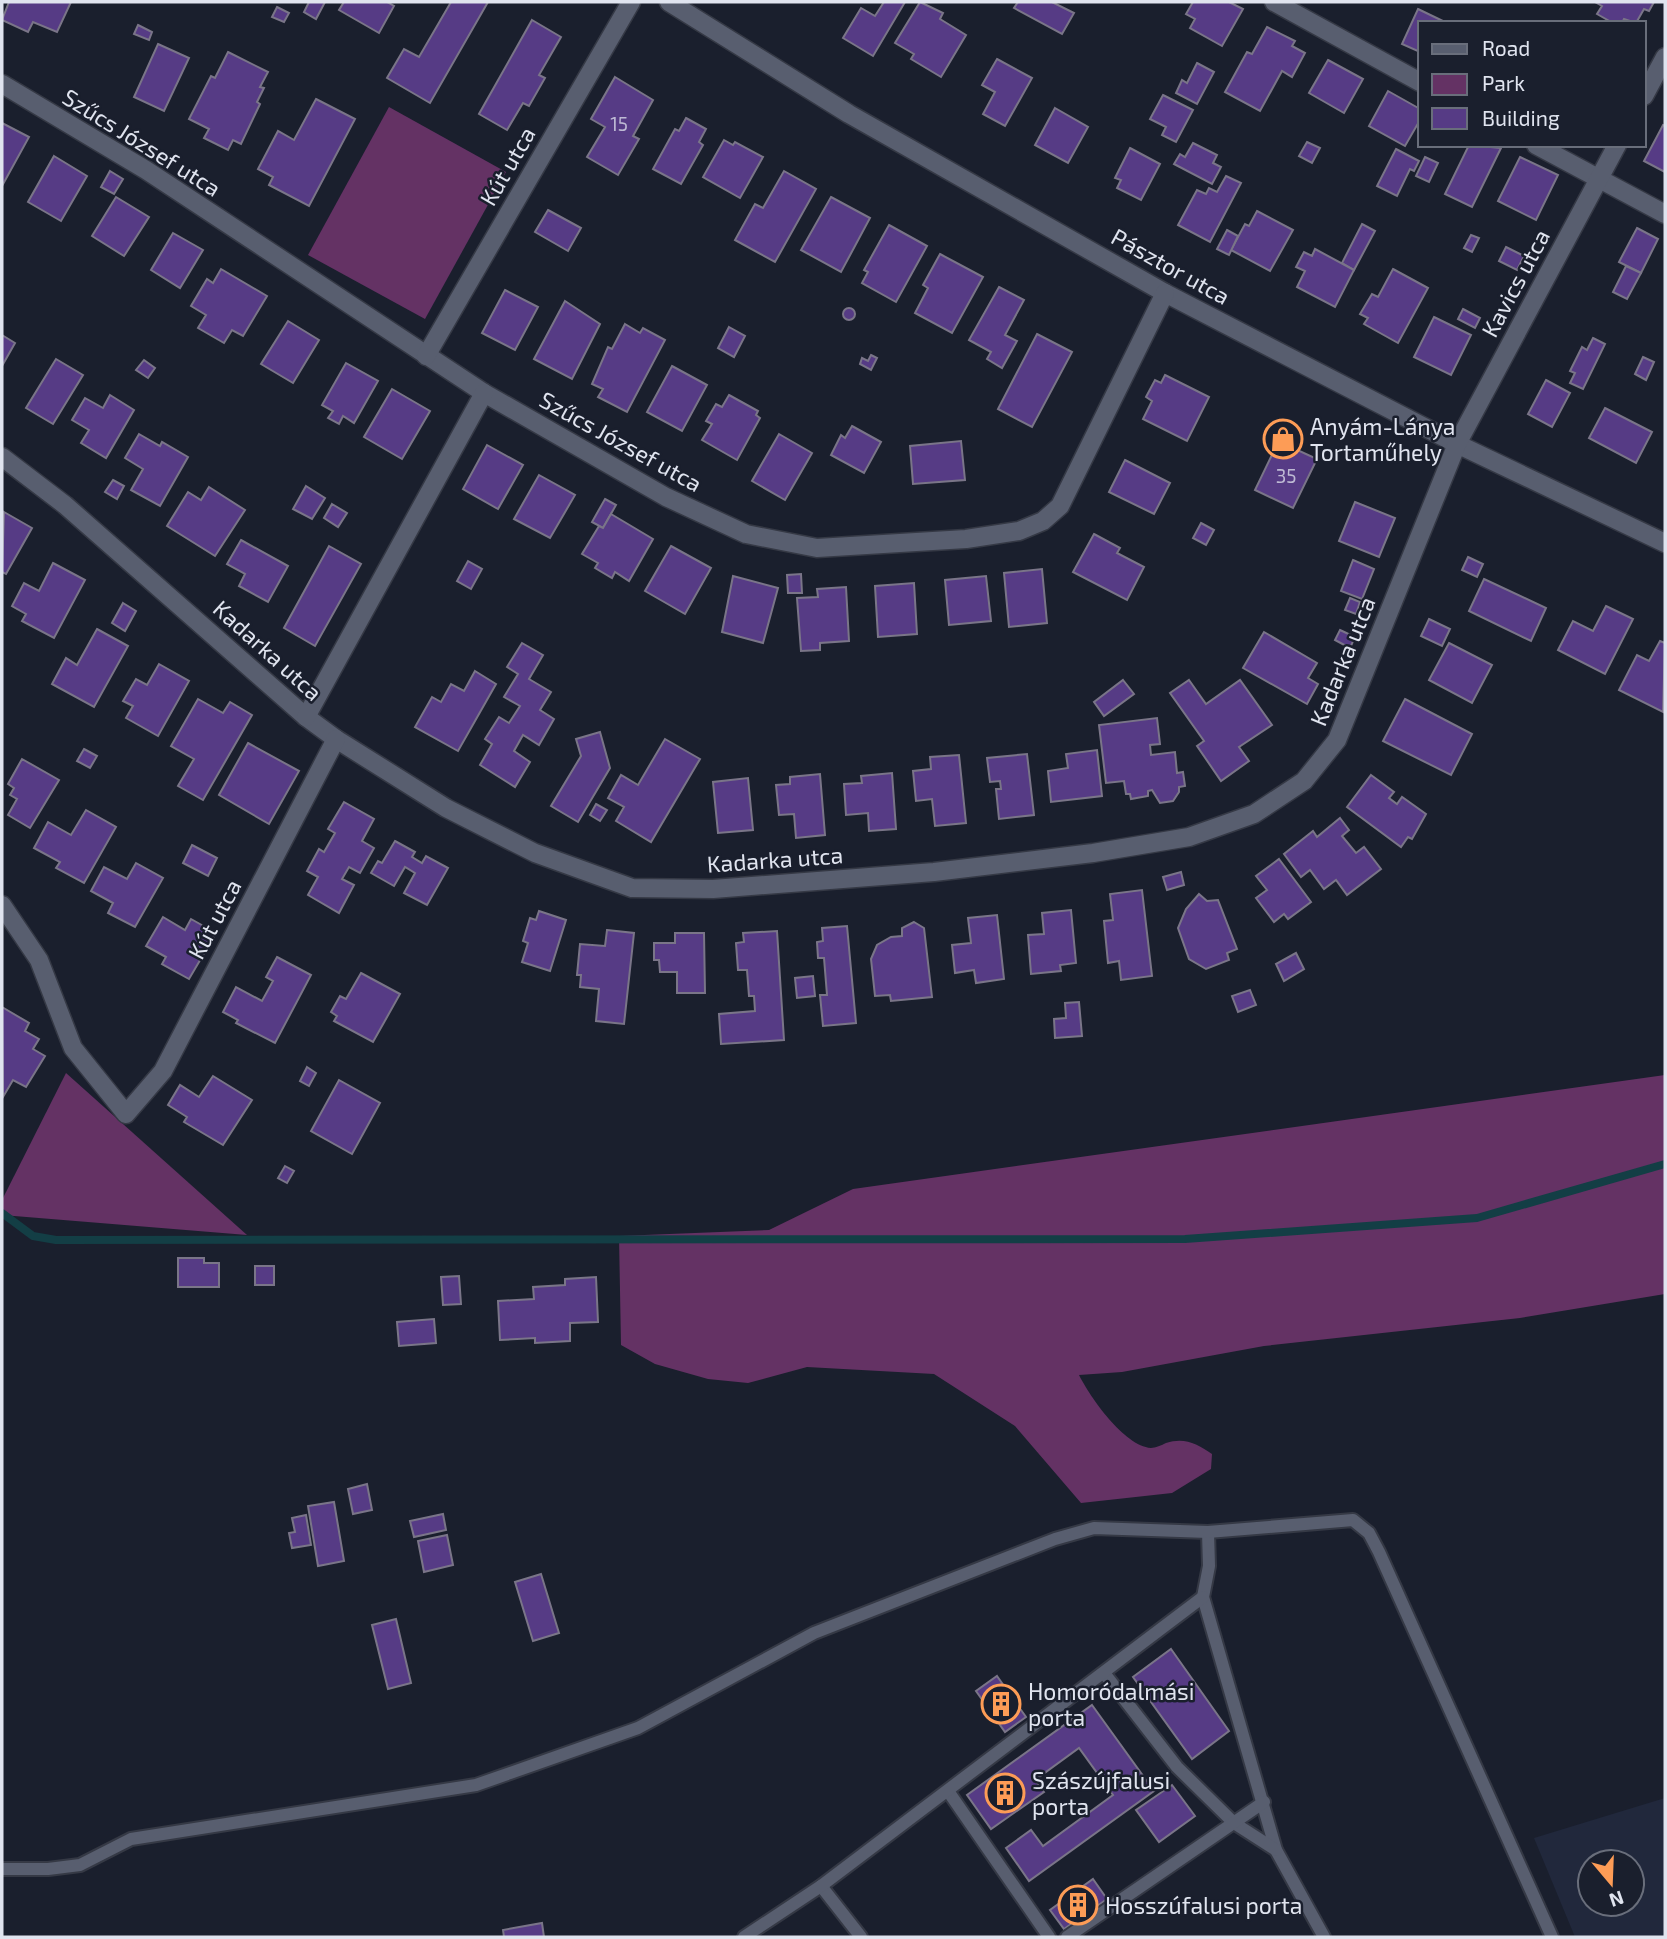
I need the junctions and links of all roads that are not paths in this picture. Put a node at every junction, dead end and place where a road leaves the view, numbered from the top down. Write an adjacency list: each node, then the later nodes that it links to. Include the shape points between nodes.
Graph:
1 (631, 2): 13 (street, Kút utca)
2 (669, 2): 12 (street, Pásztor utca, via 849,114)
3 (1274, 2): 5 (street)
4 (1665, 58): 7 (street)
5 (1418, 81)
6 (2, 84): 13 (street, Szűcs József utca, via 146,170)
7 (1646, 92)
8 (1540, 147): 10 (street)
9 (1616, 147): 10 (street, Kavics utca)
10 (1599, 180): 11 (street); 15 (street, Kavics utca)
11 (1665, 214)
12 (1165, 293): 14 (street, Szűcs József utca, via 1060,506 1043,521 1020,531 966,539 817,548 746,534 666,497); 15 (street, Pásztor utca)
13 (426, 356): 14 (street, Szűcs József utca)
14 (484, 393): 18 (street)
15 (1457, 444): 17 (street, Pásztor utca); 19 (street, Kadarka utca, via 1337,740 1304,781 1264,807 1189,836 934,872 713,889 632,887 535,853 446,808)
16 (2, 457): 18 (street, Kadarka utca, via 65,505)
17 (1665, 543)
18 (306, 717): 19 (street, Kadarka utca)
19 (336, 739): 20 (street, Kút utca, via 163,1070 126,1114 73,1048 39,960)
20 (2, 905)
21 (1208, 1532): 22 (lane, via 1209,1566); 28 (lane, via 1094,1528 1055,1539 814,1633 638,1728 476,1786 131,1839 80,1865); 35 (lane, via 1353,1520 1369,1533)
22 (1203, 1597): 23 (lane); 25 (lane)
23 (1104, 1673): 24 (lane); 26 (lane, via 1177,1767)
24 (948, 1791): 29 (lane); 32 (lane)
25 (1264, 1802): 26 (lane); 27 (lane)
26 (1234, 1823): 27 (lane); 33 (lane)
27 (1276, 1850): 34 (lane)
28 (2, 1869)
29 (821, 1886): 30 (lane); 31 (lane)
30 (744, 1937)
31 (861, 1937)
32 (1049, 1937)
33 (1067, 1937)
34 (1324, 1937)
35 (1552, 1937)

